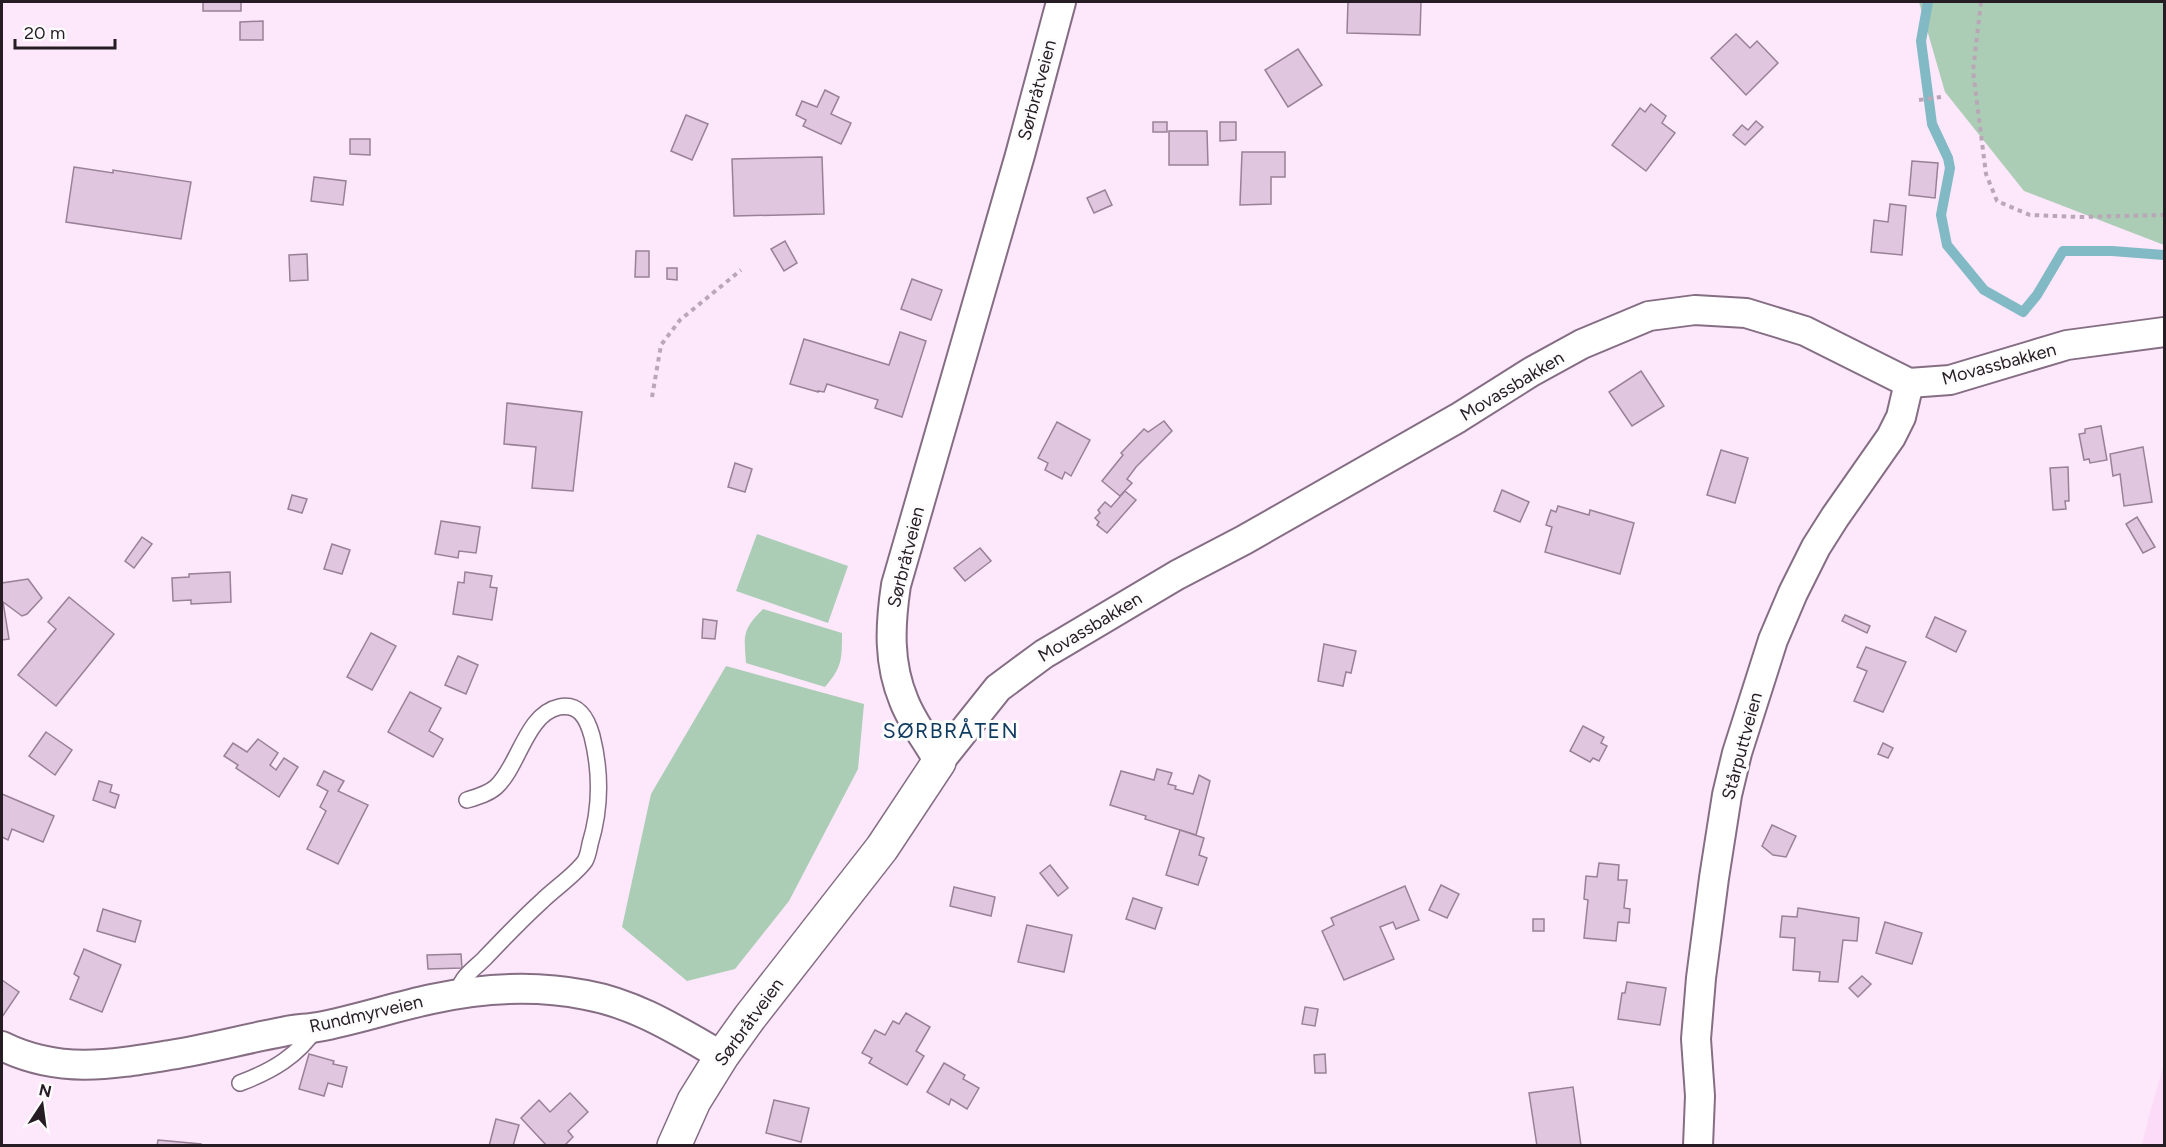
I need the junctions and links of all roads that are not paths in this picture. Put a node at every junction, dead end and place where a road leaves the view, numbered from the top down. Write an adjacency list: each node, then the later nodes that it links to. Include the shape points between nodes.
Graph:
1 (1061, 2): 4 (street, Sørbråtveien, via 896,585 891,616 894,670 904,702)
2 (2164, 332): 3 (street, Movassbakken, via 2067,345 1950,380)
3 (1908, 383): 4 (street, Movassbakken, via 1804,331 1746,314 1695,310 1649,316 1582,344 1044,654 998,688); 12 (street, Stårputtveien, via 1901,417 1891,437 1816,547 1793,593 1773,640 1737,753 1727,795 1701,978 1696,1039)
4 (939, 762): 9 (street, Sørbråtveien, via 882,848)
5 (467, 800): 6 (lane, via 495,787 546,712 569,706 584,716 595,748 599,794 598,819 586,860 465,977)
6 (458, 995): 7 (street, Rundmyrveien); 9 (street, Rundmyrveien, via 512,989 585,994 620,1003)
7 (317, 1027): 8 (street, Rundmyrveien, via 210,1049 90,1066 58,1064); 10 (lane, via 296,1053)
8 (2, 1047)
9 (722, 1056): 11 (street, Sørbråtveien, via 694,1101)
10 (240, 1083)
11 (674, 1146)
12 (1698, 1146)

